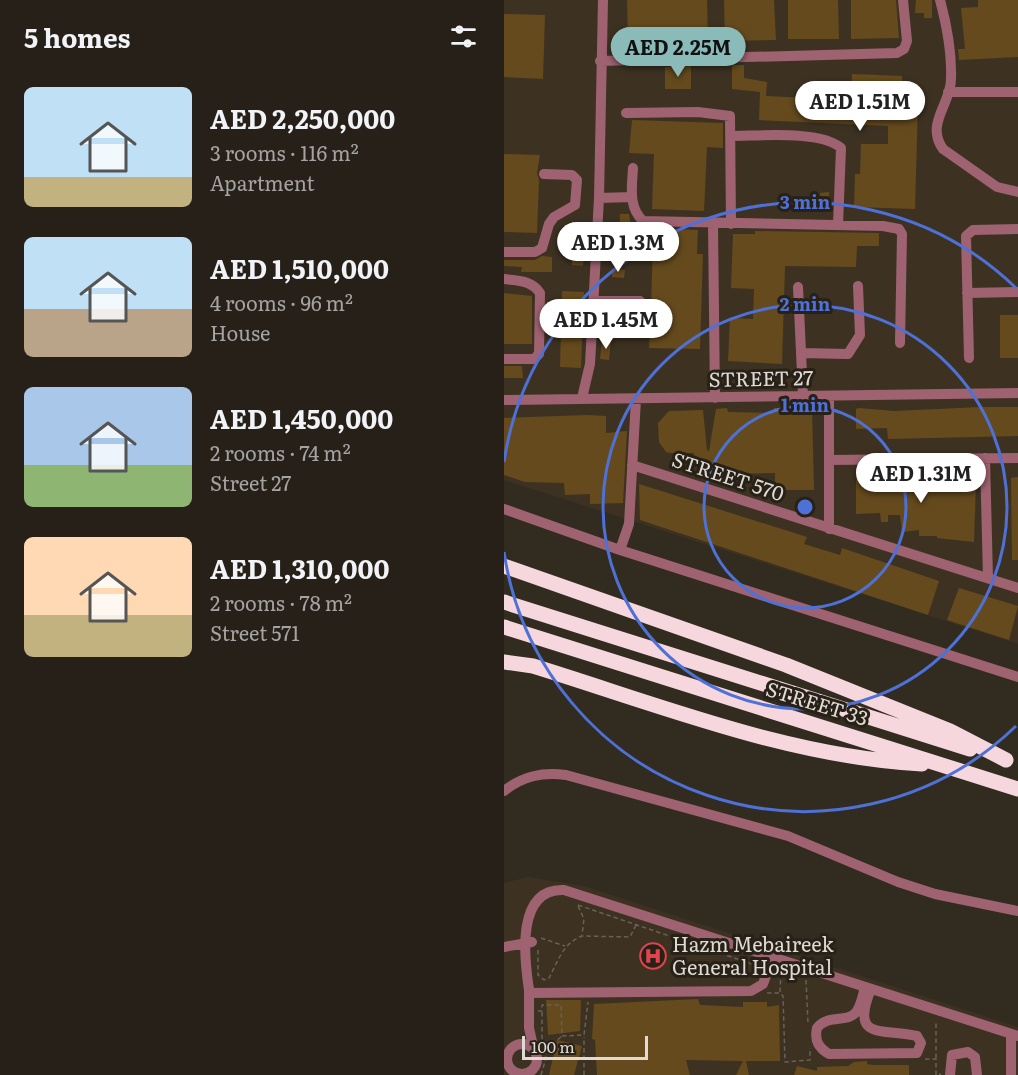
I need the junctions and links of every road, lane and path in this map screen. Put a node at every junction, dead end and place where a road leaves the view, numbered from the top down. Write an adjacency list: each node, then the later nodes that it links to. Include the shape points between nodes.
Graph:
1 (903, 0): 4 (street, via 907,41 904,50 897,53)
2 (940, 0): 5 (street, via 948,32)
3 (601, 1): 4 (street)
4 (600, 61): 13 (street)
5 (948, 92): 6 (street); 11 (street, via 936,135 943,150 997,187)
6 (1018, 93)
7 (626, 113): 8 (street, via 698,112 730,116)
8 (732, 136): 15 (street); 16 (street, via 817,137 841,148)
9 (633, 168): 12 (street)
10 (544, 174): 18 (street, via 572,175 577,180 575,205 549,224 542,248 535,252)
11 (1018, 192)
12 (632, 197): 13 (street); 14 (street, via 634,213 643,221)
13 (599, 198): 24 (street)
14 (713, 224): 15 (street); 34 (street)
15 (731, 224): 16 (street)
16 (838, 225): 26 (street, via 893,227 902,234)
17 (1018, 229): 23 (street, via 973,230 966,236)
18 (504, 252)
19 (504, 279): 29 (street, via 527,282 540,292 538,354 526,361)
20 (858, 286): 27 (street, via 860,335 848,354)
21 (798, 287): 27 (street)
22 (1018, 292): 23 (street)
23 (967, 293): 28 (street)
24 (593, 301): 25 (street); 33 (street, via 590,364)
25 (640, 301)
26 (900, 343)
27 (801, 353): 31 (street)
28 (969, 358)
29 (504, 359)
30 (1018, 393): 32 (street, STREET 27)
31 (803, 396): 32 (street, STREET 27); 34 (street, STREET 27)
32 (829, 396): 39 (street)
33 (582, 398): 35 (street, STREET 27); 36 (street, STREET 27)
34 (715, 398): 35 (street, STREET 27)
35 (636, 399): 40 (street)
36 (504, 400)
37 (986, 458): 38 (street); 39 (street); 45 (street)
38 (1018, 458)
39 (829, 460): 42 (street)
40 (632, 465): 42 (street, STREET 570); 43 (street, via 629,524)
41 (504, 509): 43 (street)
42 (829, 529): 45 (street, STREET 570)
43 (620, 549): 50 (street)
44 (504, 566): 51 (highway, via 786,665 950,730)
45 (988, 578): 46 (street, STREET 570)
46 (1018, 588)
47 (504, 602): 51 (highway, STREET 33)
48 (504, 627): 52 (highway, STREET 33)
49 (504, 662): 52 (highway, via 533,666 796,746 869,759)
50 (1018, 677)
51 (1012, 762)
52 (946, 765): 53 (highway, STREET 33)
53 (1018, 789)
54 (504, 791): 55 (street, via 532,776 566,775 788,836 935,894)
55 (1018, 911)
56 (636, 925): 57 (path, via 630,937); 57 (path, via 578,905 584,919); 64 (path)
57 (582, 936): 60 (path)
58 (531, 940): 59 (street); 60 (path); 60 (path, via 538,975 544,980 549,978); 61 (street); 62 (street, via 530,911 539,897 564,890); 66 (street)
59 (504, 941)
60 (565, 946)
61 (504, 947)
62 (778, 960): 63 (street); 64 (street); 69 (path)
63 (806, 969): 65 (street); 72 (path)
64 (768, 970): 67 (street, via 763,984 751,991)
65 (868, 988): 65 (street, via 854,1014 829,1018 817,1028 821,1050 829,1054 917,1053 921,1043 917,1036 874,1030 866,1024 862,1018); 74 (street)
66 (529, 991): 67 (street); 70 (street)
67 (589, 991): 73 (path)
68 (757, 993): 69 (path)
69 (780, 993): 76 (path, via 785,1062 810,1060)
70 (528, 1015): 75 (path, via 542,1011 542,1005 561,1005); 77 (street); 78 (street)
71 (936, 1016): 79 (path)
72 (809, 1026)
73 (584, 1035): 75 (path); 82 (path)
74 (1014, 1035): 85 (street)
75 (562, 1036): 77 (path)
76 (810, 1048)
77 (539, 1050): 78 (street, via 526,1045); 81 (street, via 536,1064)
78 (510, 1051): 80 (street)
79 (936, 1059)
80 (507, 1067): 81 (street)
81 (521, 1074)
82 (584, 1075)
83 (950, 1075): 84 (street, via 953,1054 964,1052 975,1057)
84 (977, 1075)
85 (1011, 1075)

